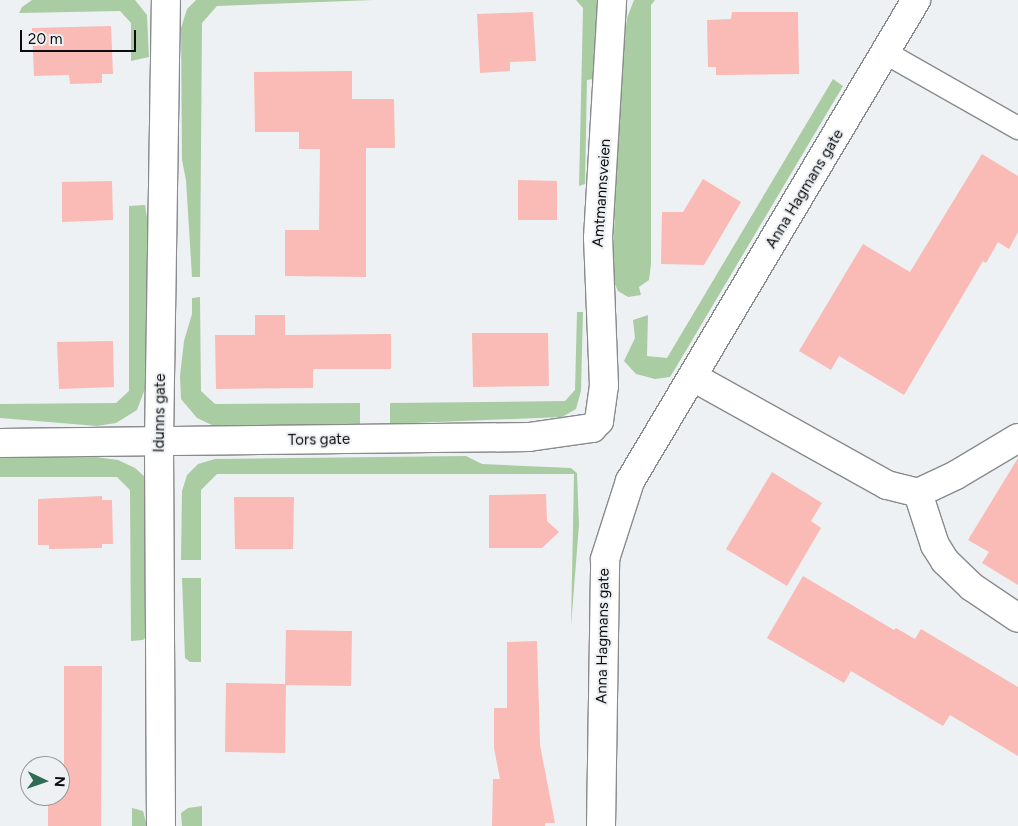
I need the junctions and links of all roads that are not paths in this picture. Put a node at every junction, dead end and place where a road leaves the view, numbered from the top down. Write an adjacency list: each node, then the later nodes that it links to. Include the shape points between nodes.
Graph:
1 (166, 0): 9 (street, Idunns gate)
2 (612, 0): 7 (street, Amtmannsveien, via 598,238)
3 (916, 0): 4 (street, Anna Hagmans gate)
4 (886, 53): 5 (lane); 6 (street, Anna Hagmans gate)
5 (1018, 128)
6 (693, 377): 11 (street, via 887,485); 14 (street, Anna Hagmans gate, via 630,481 605,560)
7 (604, 386): 9 (street, Tors gate, via 599,421 592,428 565,433 520,437)
8 (1018, 438): 11 (street, via 956,475)
9 (159, 442): 10 (street, Tors gate); 13 (street, Idunns gate)
10 (0, 443)
11 (918, 493): 12 (street, via 935,545 945,561 972,587)
12 (1018, 618)
13 (161, 826)
14 (600, 826)

